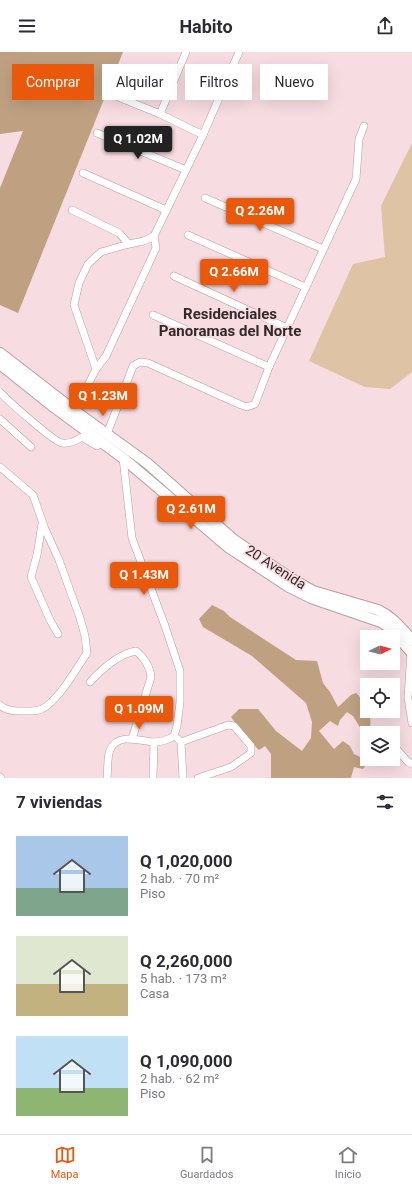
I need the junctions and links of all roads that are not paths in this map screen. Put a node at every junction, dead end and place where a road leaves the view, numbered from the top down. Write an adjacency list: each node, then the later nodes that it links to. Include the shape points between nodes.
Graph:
1 (186, 52): 4 (street)
2 (239, 52): 7 (street)
3 (126, 100): 4 (street)
4 (160, 114): 7 (street)
5 (364, 126): 16 (street, via 359,139 356,179)
6 (97, 133): 8 (street)
7 (203, 135): 8 (street)
8 (186, 170): 12 (street)
9 (82, 173): 12 (street)
10 (205, 198): 16 (street)
11 (72, 210): 15 (street, via 119,233)
12 (166, 210): 14 (street)
13 (188, 235): 18 (street)
14 (154, 236): 15 (street); 24 (street, via 156,248 106,356)
15 (129, 244): 24 (street, via 101,252 88,264 79,283 74,306)
16 (324, 249): 18 (street)
17 (174, 276): 20 (street)
18 (305, 288): 20 (street)
19 (153, 315): 23 (street)
20 (287, 328): 23 (street)
21 (0, 353): 26 (main road, 20 Avenida)
22 (0, 364): 28 (main road, 20 Avenida, via 55,408)
23 (269, 367): 28 (street, via 255,404 247,407 148,363 140,362 133,366)
24 (96, 369): 26 (street)
25 (0, 392): 28 (street, 20 Avenida, via 46,434 60,443 73,442 82,437 98,446)
26 (75, 411): 28 (main road, 20 Avenida)
27 (0, 419): 29 (street)
28 (104, 438): 30 (main road, 20 Avenida); 34 (main road, 20 Avenida, via 147,463 234,540 292,579 313,591 388,615)
29 (31, 447)
30 (123, 458): 35 (main road, 20 Avenida, via 228,547 306,596 382,622); 39 (street, via 132,538 180,671 180,702)
31 (0, 467): 32 (street, via 33,495)
32 (42, 521): 33 (street, via 31,577); 37 (street, via 80,618 86,636 87,654 55,699 41,709 18,711 3,709)
33 (58, 634)
34 (412, 640)
35 (411, 652): 38 (street, via 408,698)
36 (90, 682): 40 (street, via 127,652 136,651 142,656 151,677)
37 (0, 705)
38 (412, 724)
39 (174, 736): 41 (street); 42 (street)
40 (132, 739): 41 (street); 45 (street, via 121,740 110,750)
41 (154, 742): 46 (street)
42 (181, 742): 47 (street); 48 (street, via 232,725 251,746 251,753 231,767)
43 (400, 753): 44 (street)
44 (412, 764)
45 (108, 778)
46 (153, 778)
47 (183, 778)
48 (198, 778)

